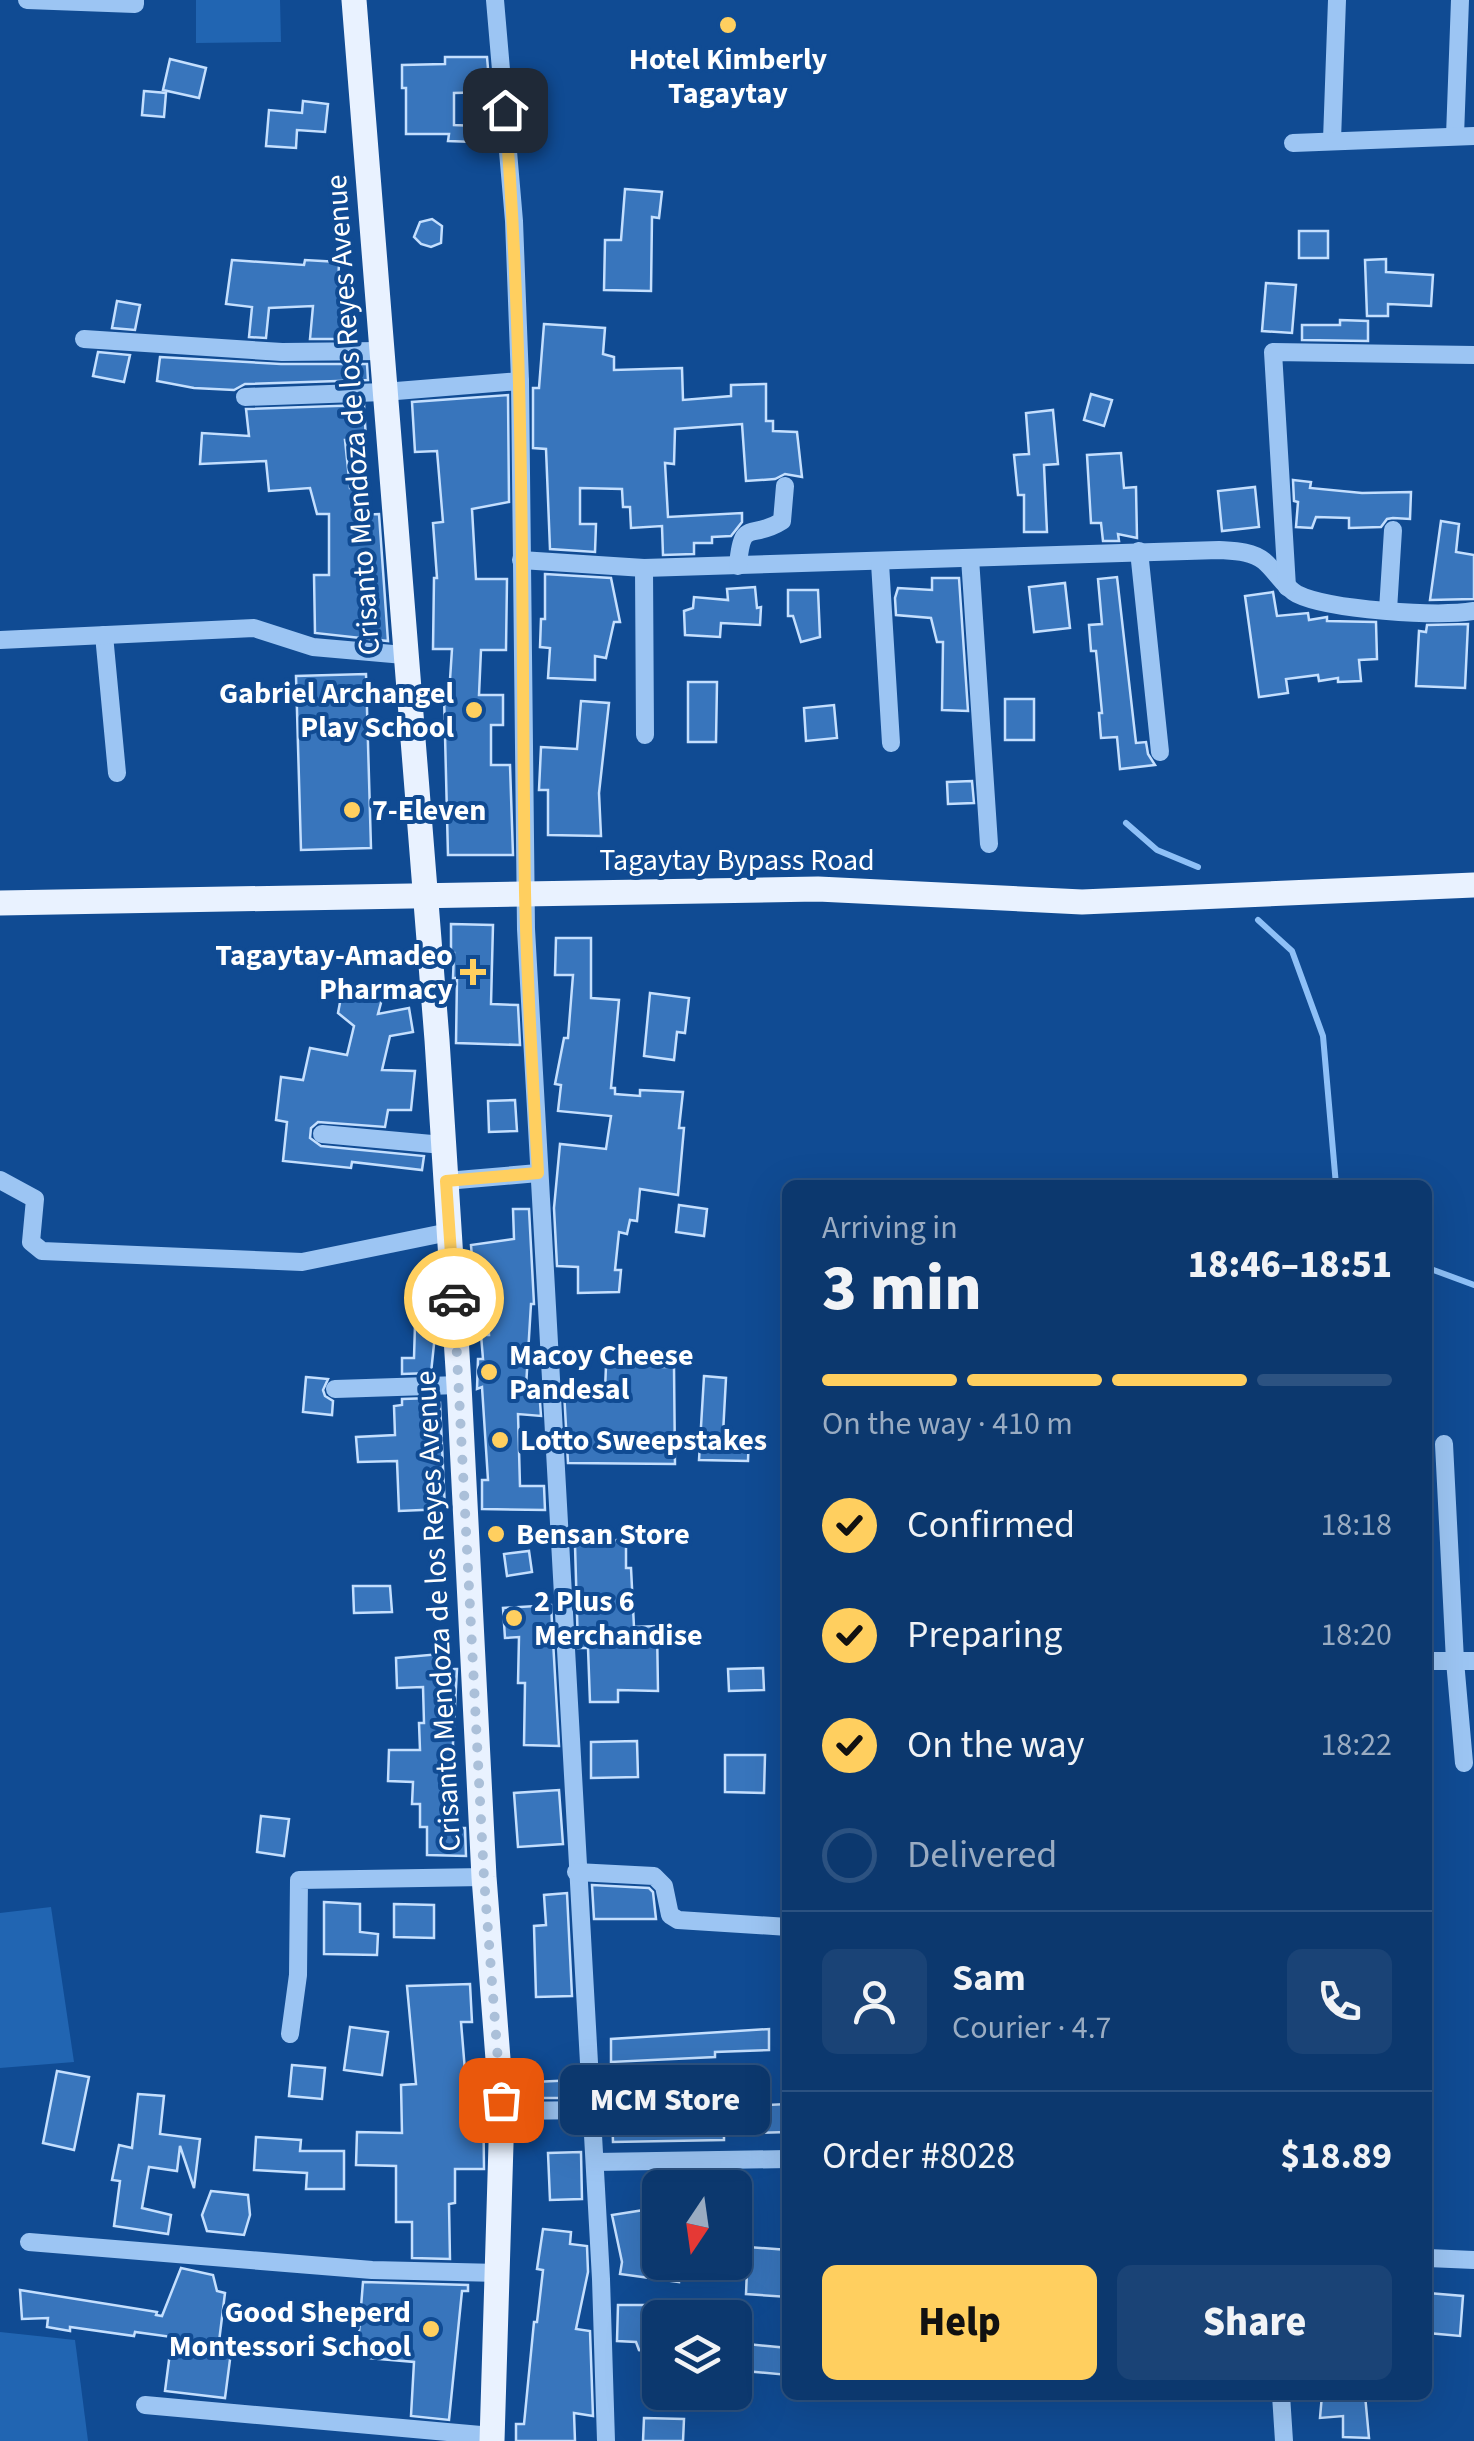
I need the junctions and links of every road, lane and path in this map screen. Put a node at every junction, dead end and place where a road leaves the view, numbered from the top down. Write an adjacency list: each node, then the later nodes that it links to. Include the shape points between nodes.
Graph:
1 (27, 0): 2 (street)
2 (136, 0)
3 (354, 0): 11 (main road, Crisanto Mendoza de los Reyes Avenue)
4 (495, 0): 13 (street)
5 (1337, 0): 8 (street)
6 (1460, 0): 7 (street)
7 (1464, 136): 8 (street)
8 (1332, 140): 9 (street)
9 (1293, 143)
10 (84, 339): 11 (street)
11 (380, 351): 14 (main road, Crisanto Mendoza de los Reyes Avenue)
12 (1474, 355): 24 (street, via 1273,352)
13 (520, 381): 14 (street); 20 (street)
14 (384, 392): 15 (street); 29 (main road, Crisanto Mendoza de los Reyes Avenue)
15 (244, 397)
16 (785, 486): 22 (street, via 782,521 746,534)
17 (1392, 530): 25 (street)
18 (1139, 551): 19 (street); 24 (street, via 1244,552 1264,560); 32 (street)
19 (970, 558): 21 (street); 34 (street)
20 (521, 560): 23 (street); 36 (street)
21 (880, 563): 22 (street); 31 (street)
22 (738, 566): 23 (street)
23 (644, 568): 30 (street)
24 (1288, 587): 25 (street, via 1309,598)
25 (1388, 610): 26 (street)
26 (1474, 610)
27 (104, 635): 28 (street); 29 (street, via 254,628 313,647); 33 (street)
28 (0, 640)
29 (404, 655): 37 (main road, Crisanto Mendoza de los Reyes Avenue)
30 (644, 735)
31 (891, 743)
32 (1160, 752)
33 (117, 773)
34 (989, 844)
35 (1474, 885): 36 (main road, Tagaytay Bypass Road, via 1082,902 818,890)
36 (526, 893): 37 (main road, Tagaytay Bypass Road); 41 (street)
37 (425, 894): 38 (main road, Tagaytay Bypass Road); 40 (main road, Crisanto Mendoza de los Reyes Avenue)
38 (0, 902)
39 (322, 1134): 40 (street)
40 (443, 1145): 43 (main road, Crisanto Mendoza de los Reyes Avenue)
41 (538, 1173): 43 (street); 52 (street)
42 (0, 1180): 44 (street, via 35,1199 31,1242 42,1251 302,1262)
43 (446, 1181): 44 (main road, Crisanto Mendoza de los Reyes Avenue)
44 (449, 1232): 45 (main road, Crisanto Mendoza de los Reyes Avenue)
45 (459, 1385): 46 (street); 53 (main road, Crisanto Mendoza de los Reyes Avenue)
46 (336, 1389)
47 (1444, 1444): 49 (street)
48 (1432, 1661): 49 (street)
49 (1454, 1661): 50 (street); 51 (street)
50 (1474, 1661)
51 (1464, 1764)
52 (576, 1872): 54 (street, via 654,1876 678,1920); 56 (street)
53 (484, 1878): 55 (street, via 299,1880); 57 (main road, Crisanto Mendoza de los Reyes Avenue)
54 (782, 1926)
55 (290, 2034)
56 (592, 2110): 57 (street); 59 (street)
57 (502, 2111): 63 (main road, Crisanto Mendoza de los Reyes Avenue)
58 (782, 2159): 59 (street)
59 (594, 2162): 67 (street)
60 (29, 2242): 63 (street, via 372,2270)
61 (1432, 2258): 62 (street)
62 (1474, 2260)
63 (499, 2273): 66 (main road, Crisanto Mendoza de los Reyes Avenue)
64 (1281, 2400): 68 (street)
65 (145, 2406): 66 (street)
66 (492, 2438)
67 (606, 2441)
68 (1284, 2441)

